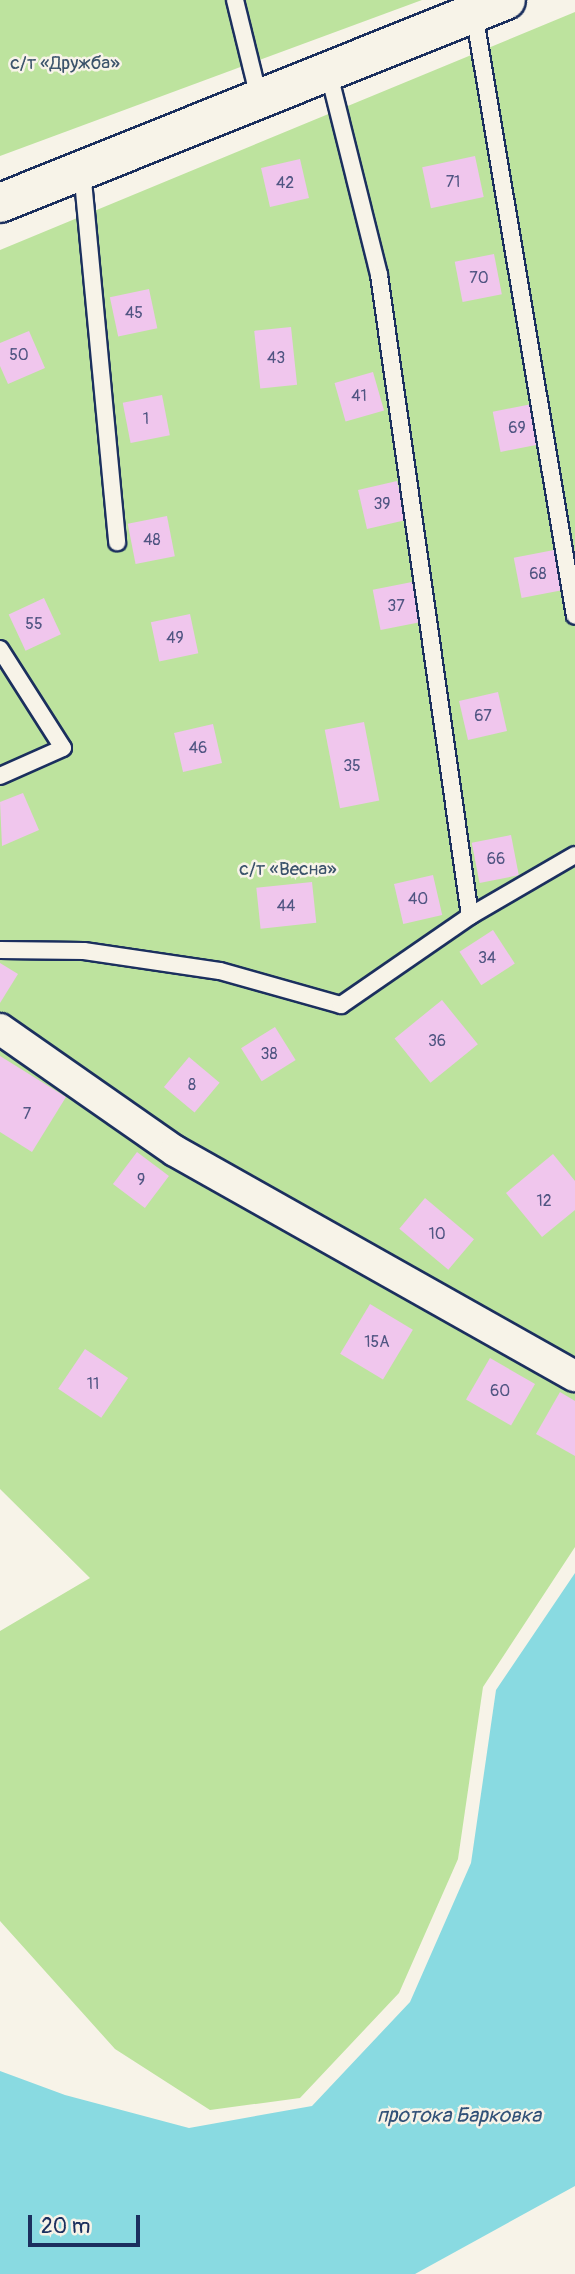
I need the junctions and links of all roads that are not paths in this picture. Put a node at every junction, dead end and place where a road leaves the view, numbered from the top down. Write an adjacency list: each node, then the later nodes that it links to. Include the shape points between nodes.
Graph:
1 (235, 0): 4 (lane)
2 (490, 7): 3 (main road); 8 (lane)
3 (328, 70): 4 (main road); 12 (lane, via 379,275)
4 (259, 98): 5 (main road)
5 (82, 170): 6 (main road); 7 (lane)
6 (0, 203)
7 (117, 542)
8 (575, 616)
9 (0, 649): 10 (lane, via 63,748)
10 (0, 776)
11 (575, 855): 12 (lane)
12 (470, 916): 13 (lane, via 341,1005 220,971 84,951)
13 (0, 950)
14 (0, 1029): 15 (street, via 175,1151)
15 (575, 1376)

